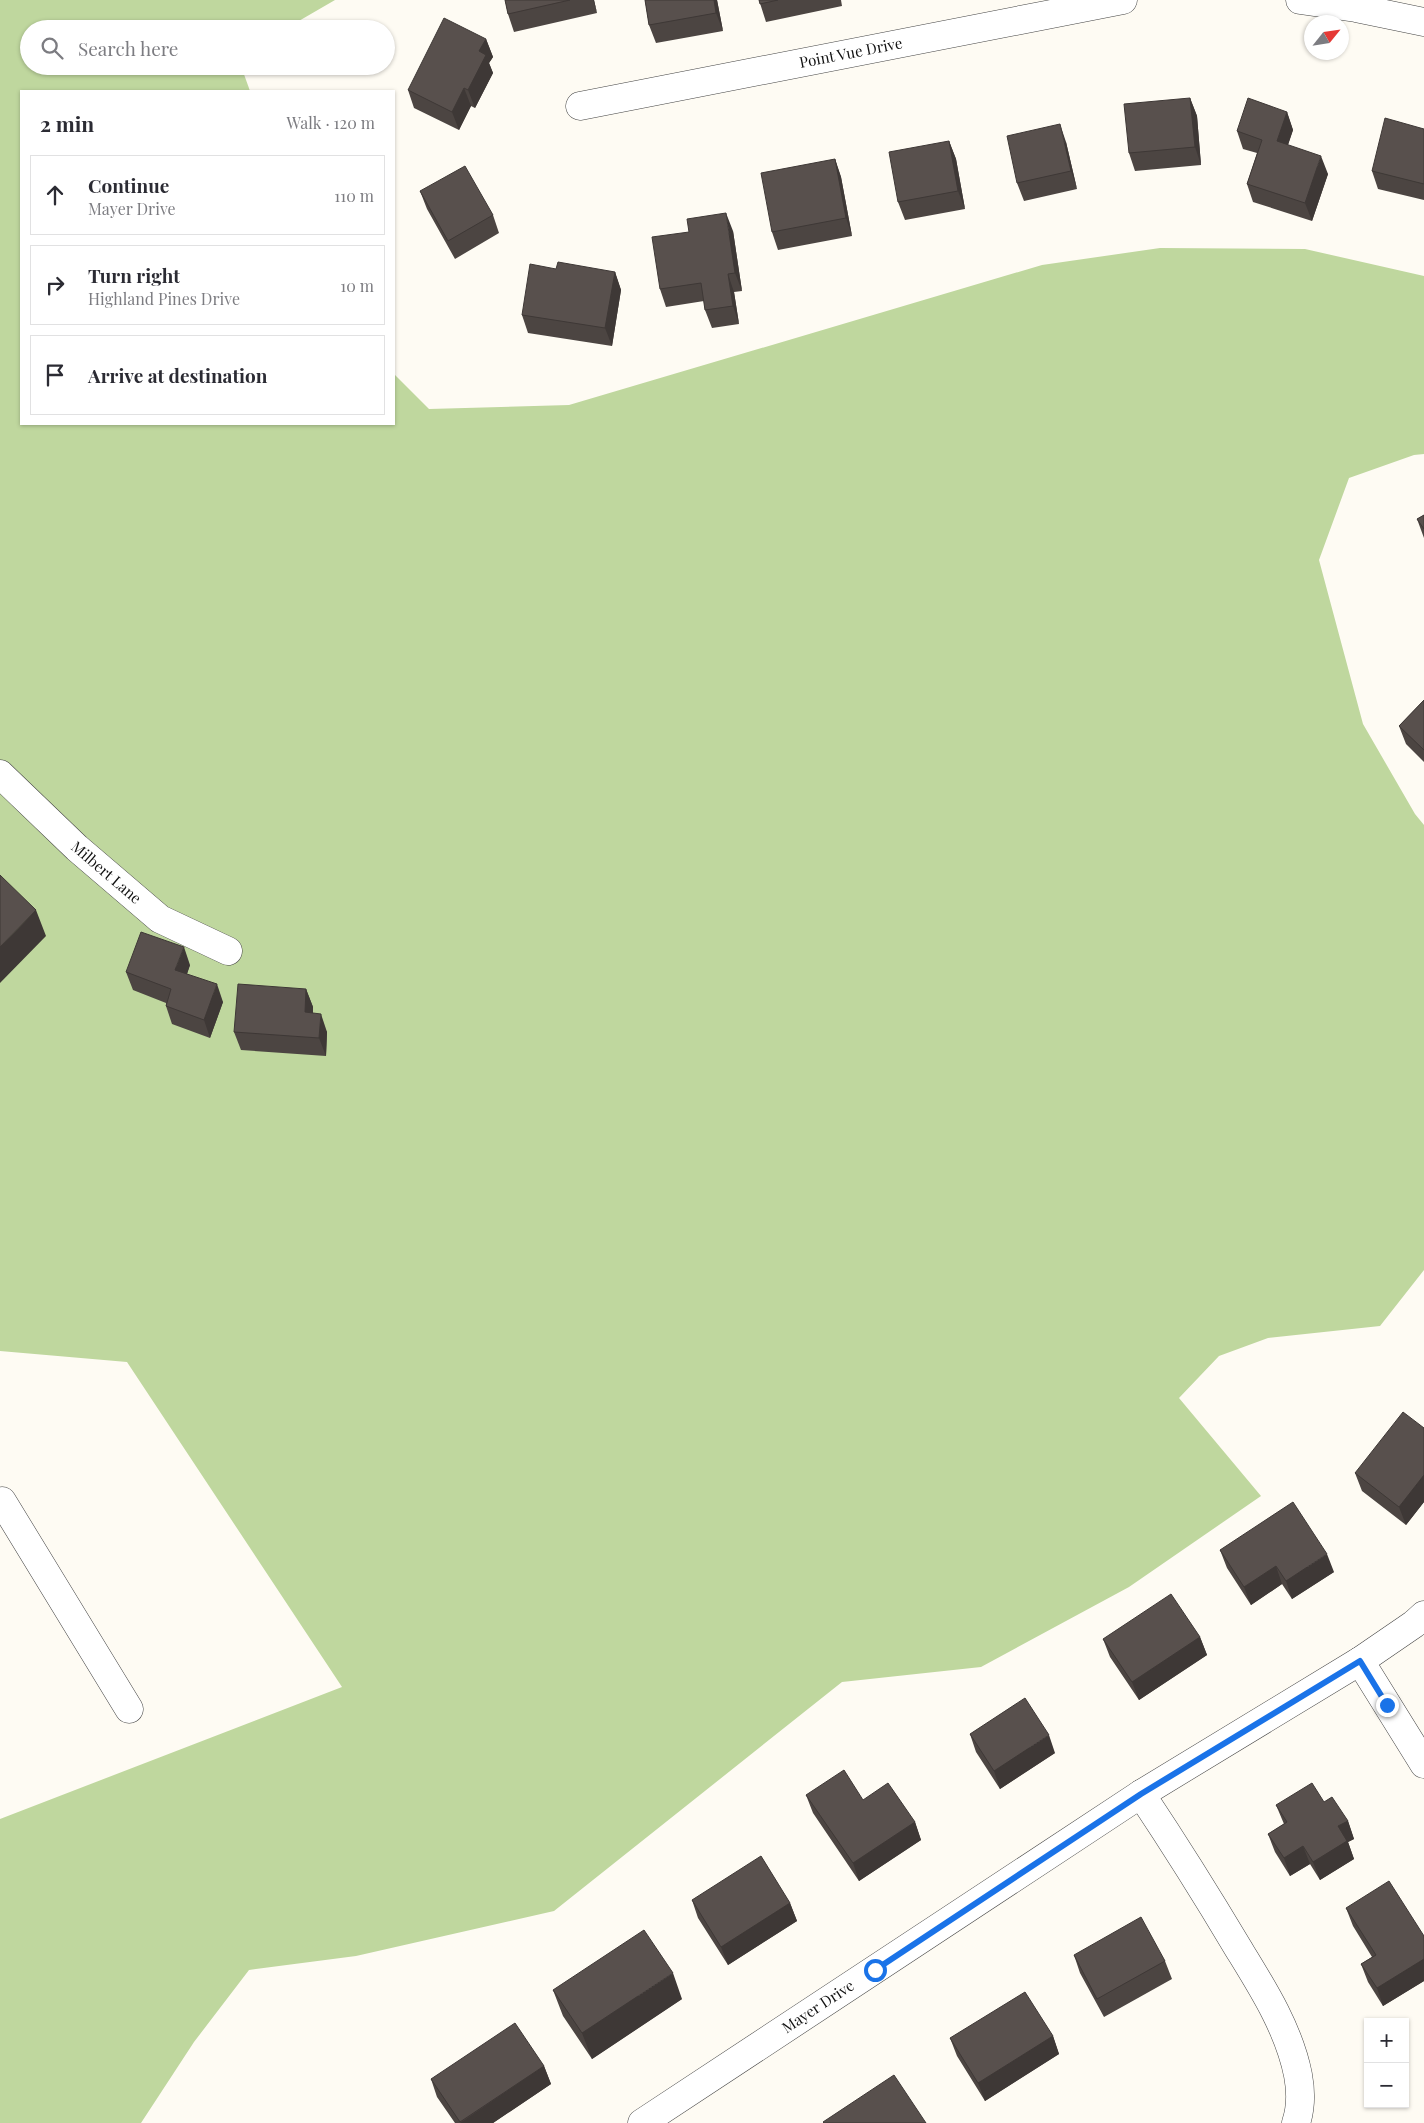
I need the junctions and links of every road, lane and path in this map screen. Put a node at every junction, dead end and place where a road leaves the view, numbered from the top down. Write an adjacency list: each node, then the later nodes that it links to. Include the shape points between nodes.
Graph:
1 (1123, 0): 4 (street, Point Vue Drive)
2 (1300, 0): 3 (street)
3 (1424, 22)
4 (580, 106)
5 (0, 774): 6 (street, Milbert Lane, via 77,848 160,919)
6 (228, 951)
7 (0, 1504): 10 (street, via 2,1501)
8 (1424, 1615): 9 (street, Mayer Drive)
9 (1360, 1661): 11 (street); 12 (street, Mayer Drive)
10 (129, 1709)
11 (1424, 1764)
12 (1141, 1794): 13 (street, Mayer Drive); 14 (street, via 1191,1868 1282,2028 1298,2075 1301,2110)
13 (642, 2123)
14 (1296, 2123)

